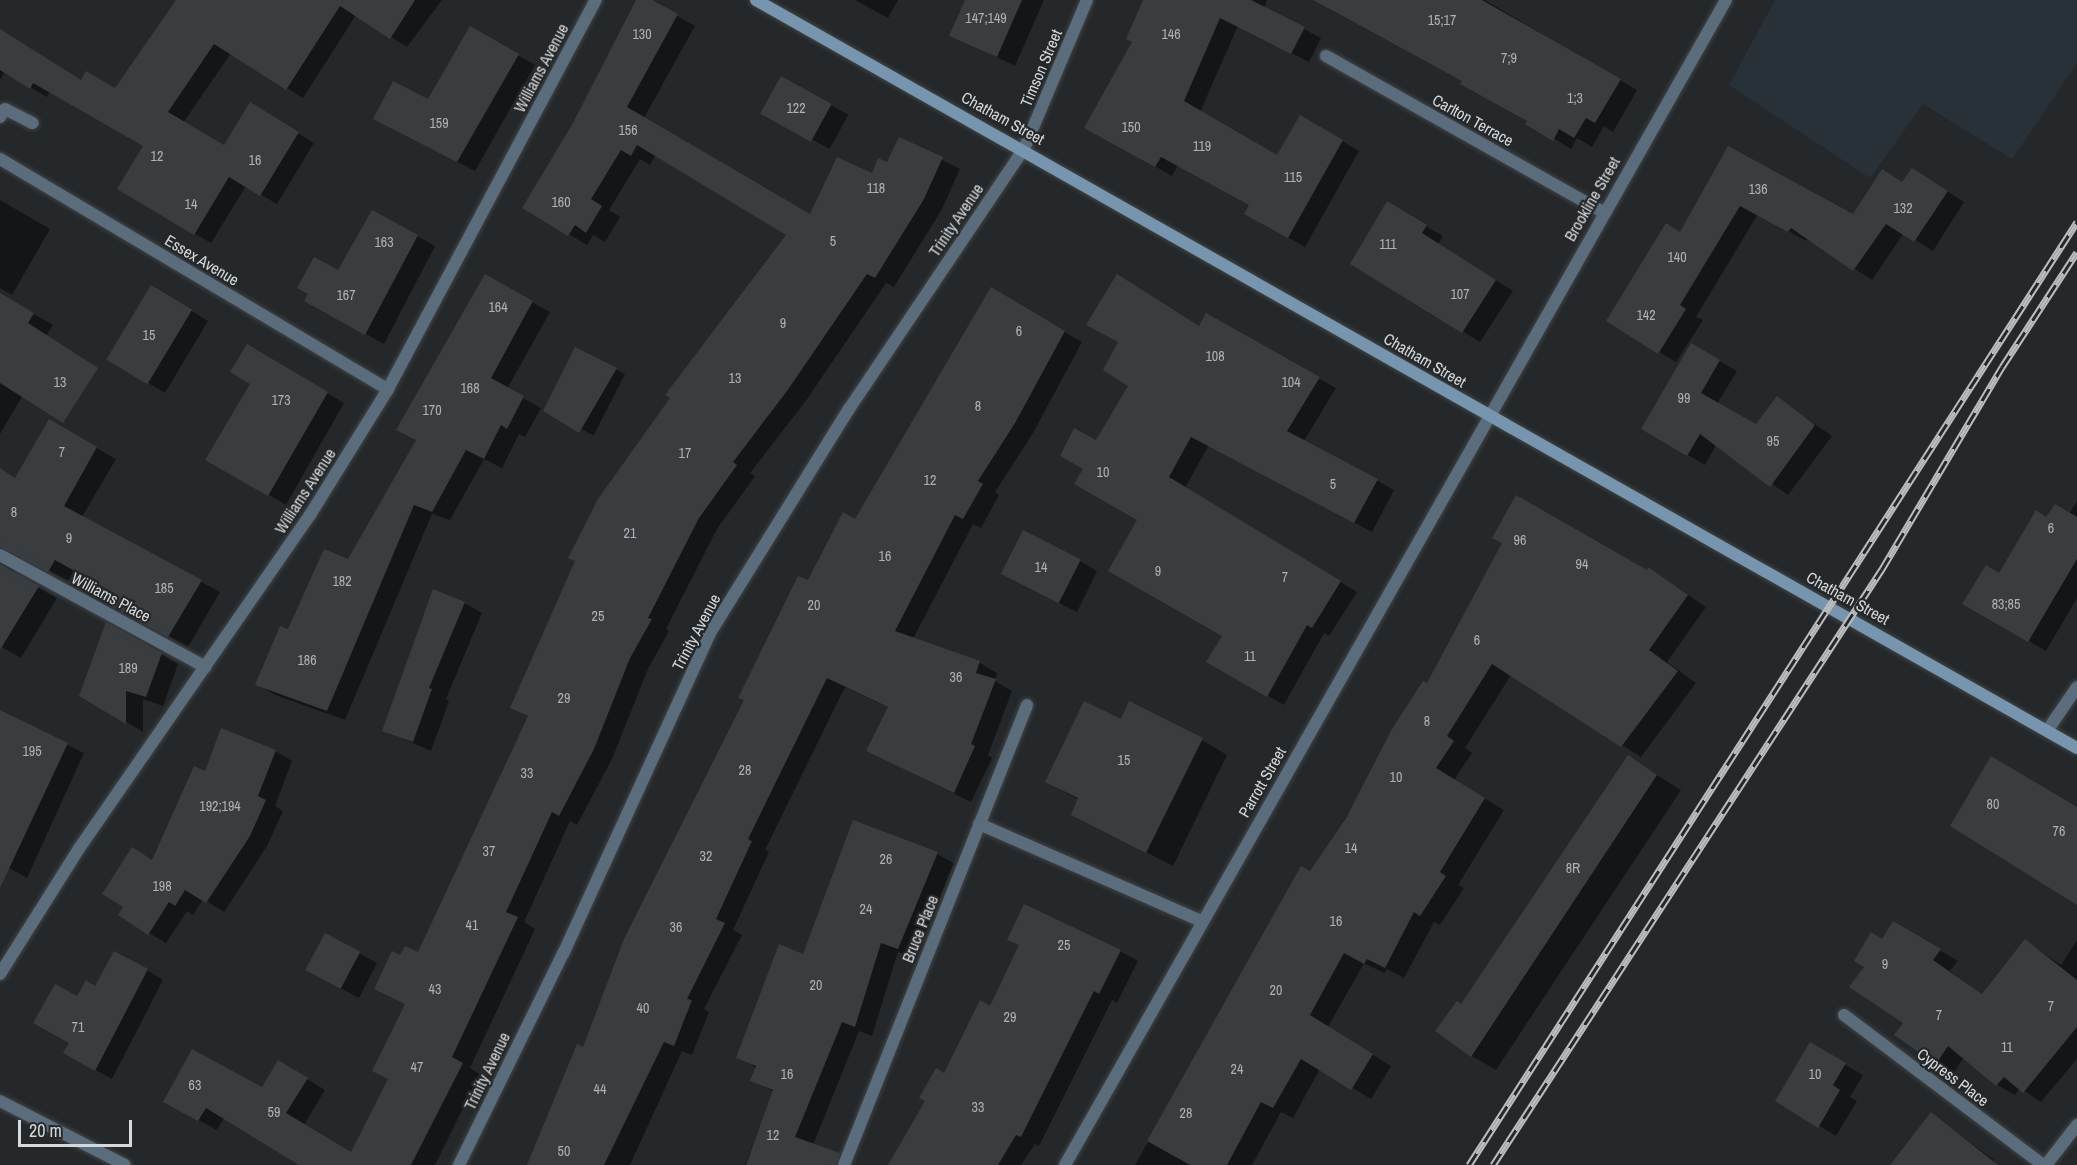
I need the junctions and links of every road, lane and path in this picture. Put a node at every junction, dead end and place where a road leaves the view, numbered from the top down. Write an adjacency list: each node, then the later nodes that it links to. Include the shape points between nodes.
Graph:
1 (596, 0): 11 (street, Williams Avenue)
2 (756, 0): 8 (main road, Chatham Street)
3 (1087, 0): 8 (street, Timson Street)
4 (1726, 0): 10 (street, Brookline Street)
5 (1326, 56): 10 (street, Carlton Terrace)
6 (0, 117): 7 (street, via 5,109)
7 (33, 123)
8 (1024, 149): 12 (main road, Chatham Street); 26 (street, Trinity Avenue, via 849,409 710,633 564,952)
9 (0, 159): 11 (street, Essex Avenue)
10 (1603, 212): 12 (street, Brookline Street)
11 (388, 389): 14 (street, Williams Avenue, via 310,515)
12 (1490, 417): 17 (main road, Chatham Street, via 1945,670); 20 (street, Parrott Street)
13 (0, 555): 14 (street, Williams Place)
14 (205, 667): 21 (street, Williams Avenue, via 78,850)
15 (2077, 687): 17 (street)
16 (1027, 705): 19 (street, Bruce Place)
17 (2047, 731): 18 (main road, Chatham Street)
18 (2077, 748)
19 (979, 824): 20 (street); 27 (street, Bruce Place)
20 (1201, 921): 28 (street, Parrott Street)
21 (0, 974)
22 (1844, 1015): 29 (street, Cypress Place)
23 (0, 1101): 25 (street)
24 (2075, 1132): 29 (street)
25 (125, 1165)
26 (459, 1165)
27 (844, 1165)
28 (1065, 1165)
29 (2044, 1165)

